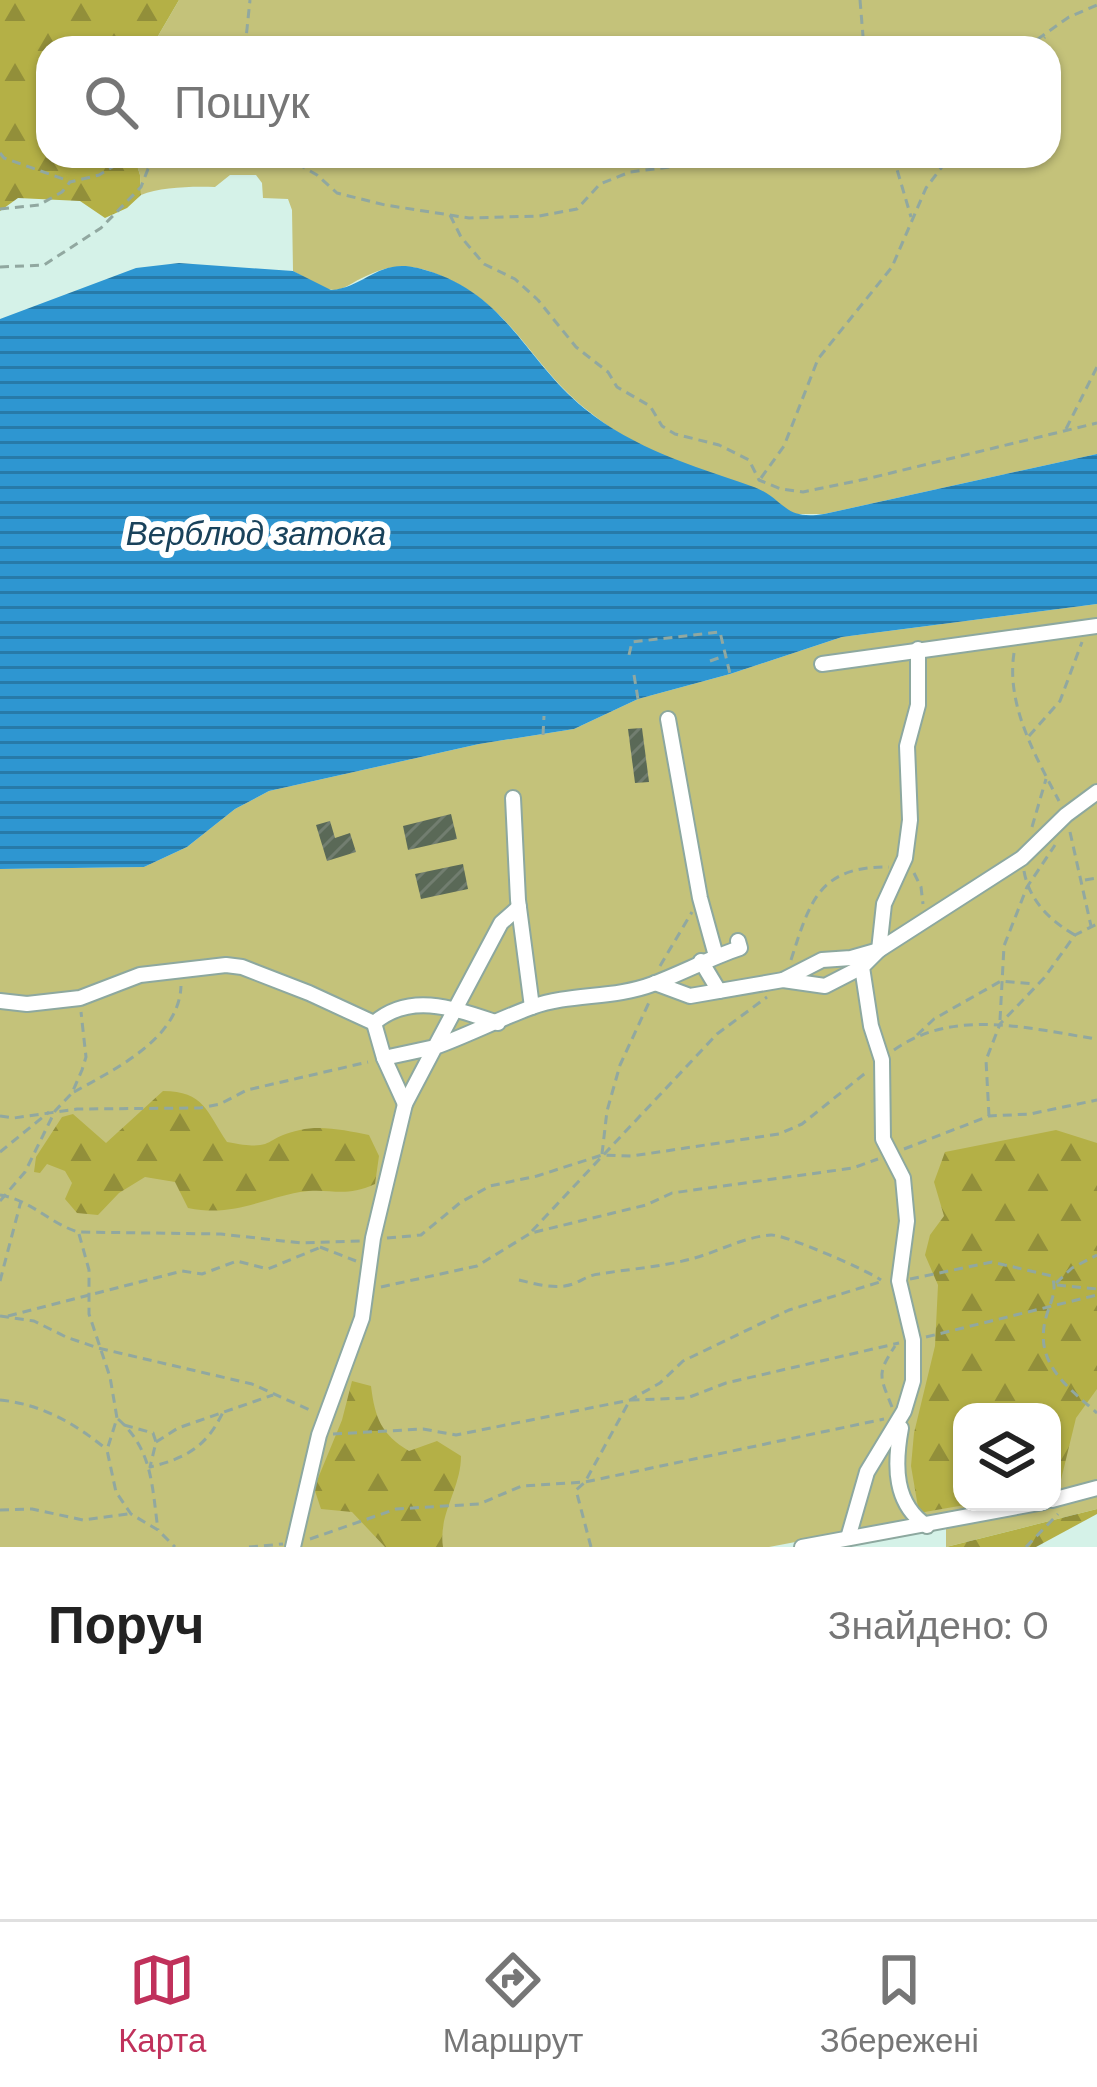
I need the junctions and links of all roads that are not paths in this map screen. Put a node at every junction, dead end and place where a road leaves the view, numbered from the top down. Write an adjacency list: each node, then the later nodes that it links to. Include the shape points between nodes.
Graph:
1 (1095, 626): 2 (lane)
2 (918, 649): 3 (lane); 9 (lane, via 918,705 907,746 910,820)
3 (822, 664)
4 (668, 719): 10 (lane)
5 (1097, 792): 9 (lane, via 1022,858)
6 (513, 798): 7 (lane)
7 (519, 907): 16 (lane); 17 (lane, via 501,923)
8 (738, 941): 10 (lane, via 740,948)
9 (879, 950): 11 (lane); 12 (lane, via 821,961)
10 (708, 958): 13 (lane); 14 (lane)
11 (862, 968): 12 (lane, via 825,986); 23 (lane, via 882,1060 883,1139 904,1178 908,1221 899,1281 913,1340)
12 (784, 980): 14 (lane)
13 (655, 983): 14 (lane, via 690,996); 16 (lane)
14 (719, 991)
15 (0, 1001): 18 (lane, via 80,998 140,975 242,967)
16 (532, 1007): 19 (lane)
17 (458, 1010): 18 (lane, via 407,1004); 19 (lane); 20 (lane)
18 (374, 1023): 21 (lane)
19 (500, 1023): 20 (lane)
20 (435, 1047): 21 (lane); 22 (lane)
21 (384, 1058): 22 (lane)
22 (405, 1104): 29 (lane, via 362,1318 319,1435)
23 (904, 1411): 27 (lane, via 901,1500); 28 (lane, via 867,1472)
24 (1097, 1488): 25 (lane)
25 (1061, 1498)
26 (1001, 1511): 27 (lane)
27 (927, 1526): 28 (lane)
28 (848, 1538): 30 (lane)
29 (293, 1545)
30 (802, 1547)

